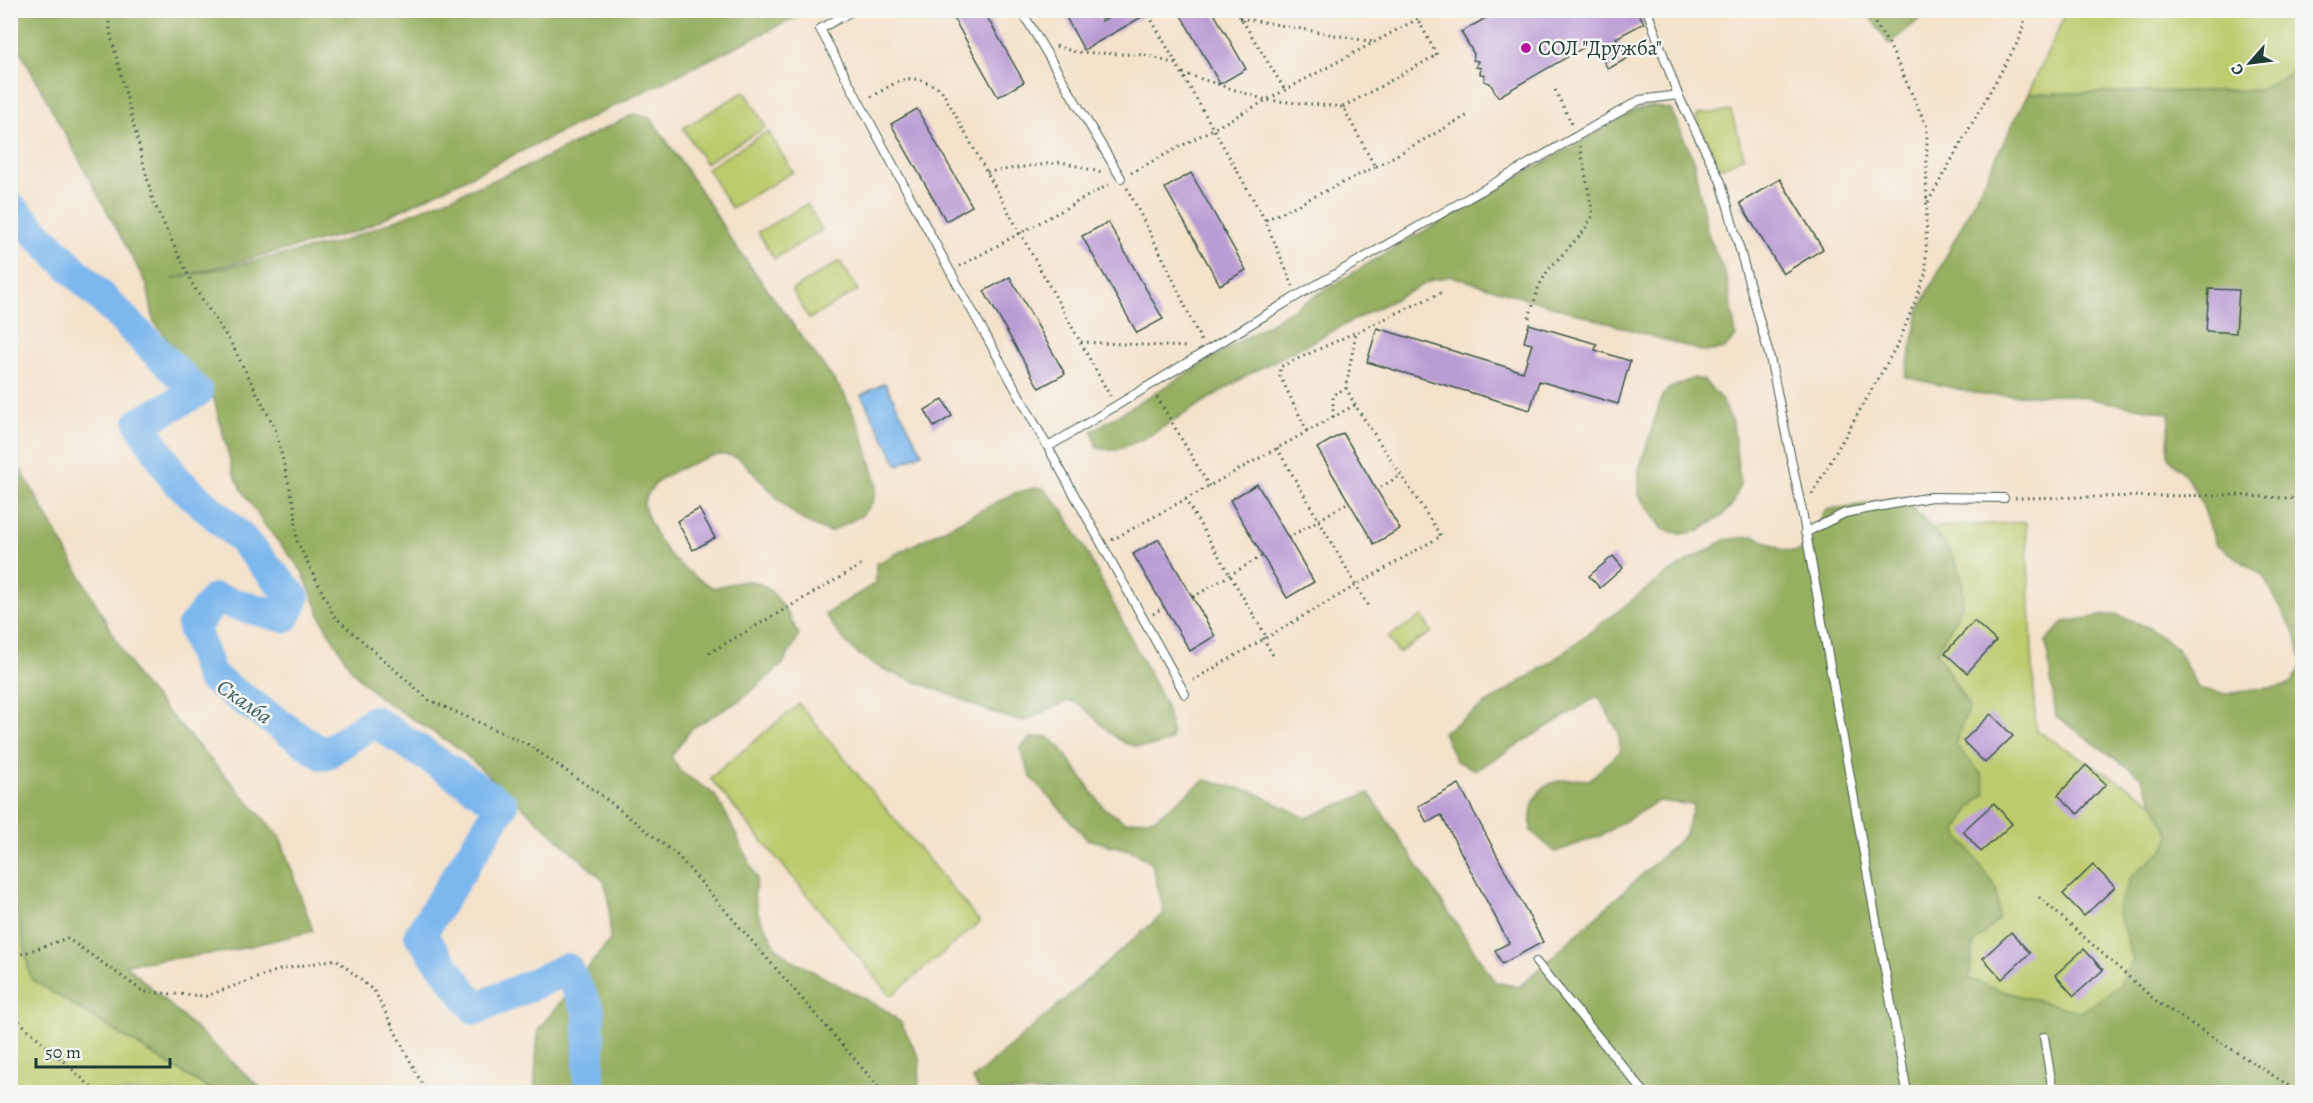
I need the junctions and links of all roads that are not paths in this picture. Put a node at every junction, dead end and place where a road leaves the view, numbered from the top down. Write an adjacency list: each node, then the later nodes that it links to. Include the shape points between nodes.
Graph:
1 (854, 10): 6 (lane, via 820,29)
2 (1021, 10): 5 (lane)
3 (1647, 10): 4 (lane)
4 (1678, 95): 6 (lane, via 1640,100 1297,296); 8 (lane, via 1721,182 1770,358)
5 (1121, 178)
6 (1048, 447): 9 (lane)
7 (2004, 498): 8 (lane, via 1931,497 1845,513)
8 (1805, 533): 13 (lane)
9 (1183, 691)
10 (1536, 962): 12 (lane)
11 (2044, 1037): 14 (lane)
12 (1644, 1092)
13 (1907, 1092)
14 (2053, 1092)

